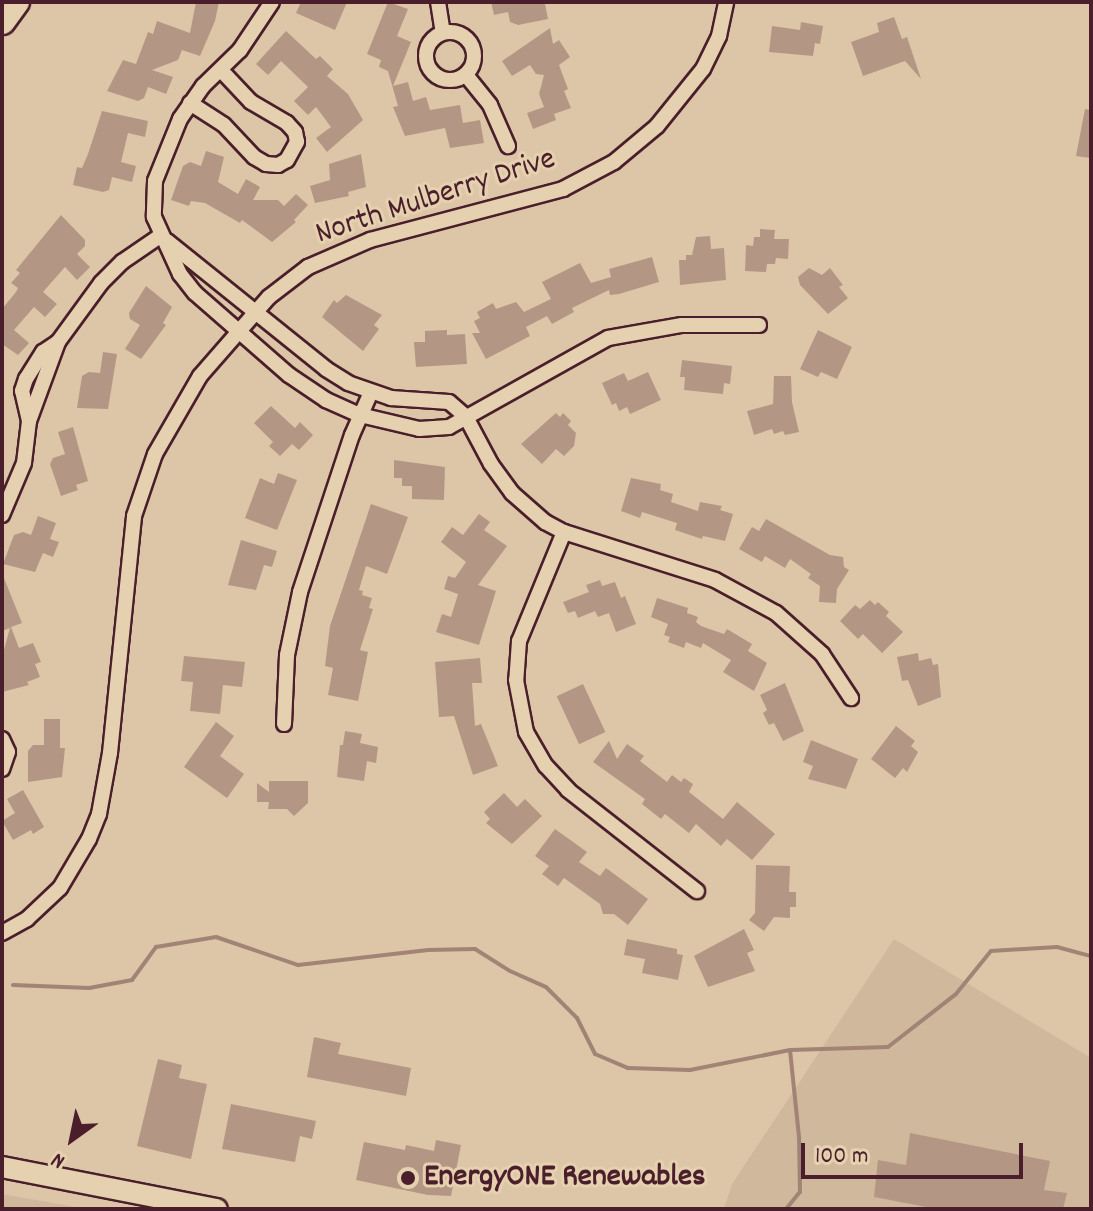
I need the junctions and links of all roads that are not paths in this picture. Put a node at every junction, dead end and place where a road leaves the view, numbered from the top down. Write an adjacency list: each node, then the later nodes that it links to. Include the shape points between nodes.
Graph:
1 (16, 2): 5 (highway)
2 (272, 2): 7 (street)
3 (438, 2): 6 (street)
4 (726, 2): 12 (street, North Mulberry Drive, via 719,36 703,69 657,126 614,162 544,195 349,248 289,279)
5 (2, 21)
6 (443, 32): 8 (street, via 465,36 472,45 475,55); 8 (street, via 428,46 429,67 445,80)
7 (221, 70): 9 (street); 9 (street, via 251,102 295,132 297,142 287,160 266,164 254,157 224,125)
8 (466, 75): 10 (street, via 490,105)
9 (190, 103): 11 (street, via 169,139 155,181 154,217)
10 (508, 146)
11 (160, 236): 12 (street); 14 (street, via 195,293); 18 (street, via 101,283 58,342 29,421 24,463)
12 (256, 311): 14 (street, North Mulberry Drive); 15 (street, via 326,369)
13 (759, 325): 17 (street, via 682,325 608,338)
14 (238, 332): 16 (street, via 307,387); 25 (street, North Mulberry Drive, via 181,404 140,494 127,560 110,753 99,814 69,875 49,899)
15 (371, 392): 16 (street); 17 (street, via 449,402)
16 (360, 415): 17 (street, via 419,429 449,427); 21 (street, via 300,592 287,655)
17 (466, 417): 19 (street, via 512,493)
18 (2, 515)
19 (564, 532): 20 (street, via 685,569 746,595 803,636); 24 (street, via 519,641 516,680 526,732 568,790)
20 (851, 698)
21 (284, 724)
22 (2, 739): 23 (street, via 8,752)
23 (2, 769)
24 (697, 891)
25 (2, 933)
26 (2, 1167): 27 (main road)
27 (217, 1209)

